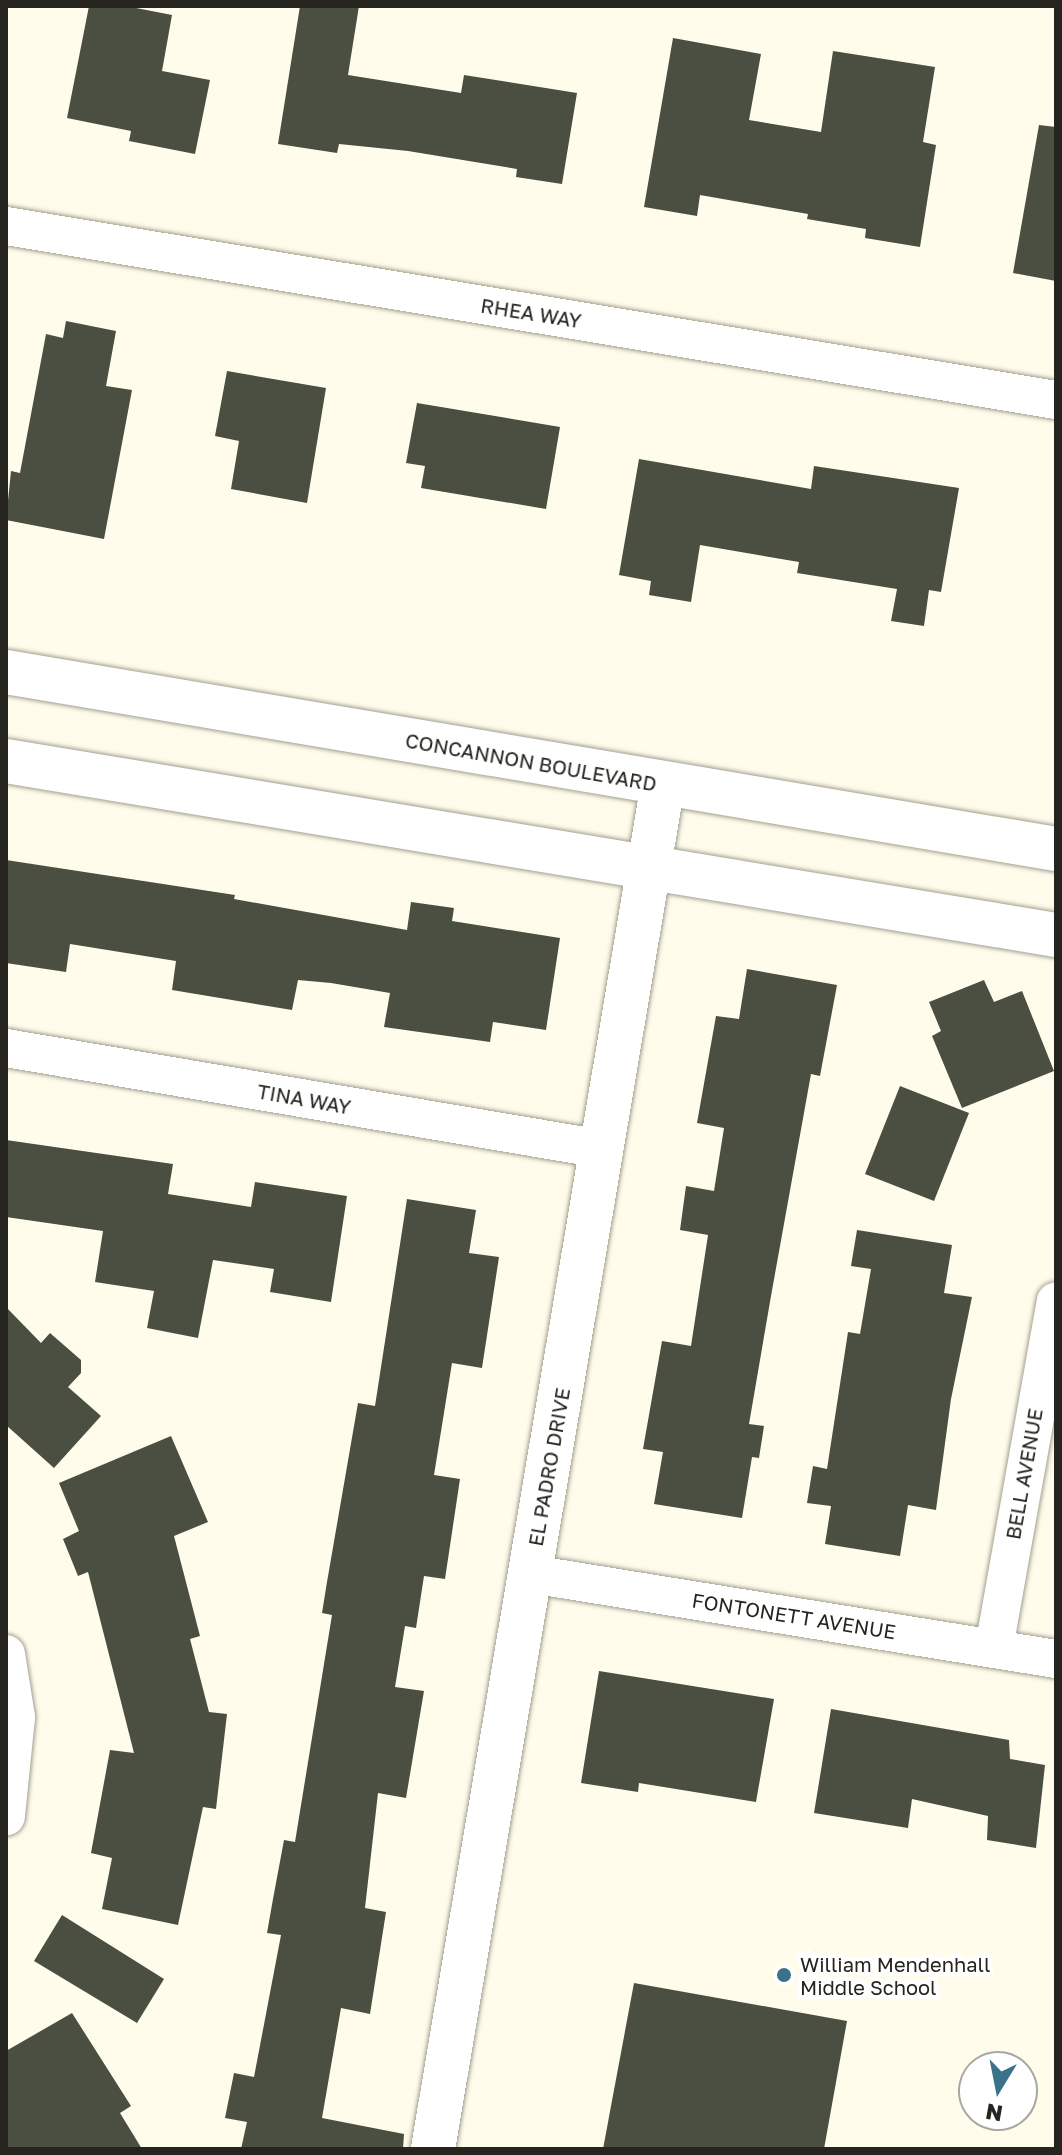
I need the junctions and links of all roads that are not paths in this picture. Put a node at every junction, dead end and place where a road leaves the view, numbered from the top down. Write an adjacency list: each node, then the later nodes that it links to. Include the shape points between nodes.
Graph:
1 (6, 226): 2 (street, RHEA WAY)
2 (1056, 400)
3 (6, 672): 5 (main road, CONCANNON BOULEVARD)
4 (6, 761): 7 (main road)
5 (663, 784): 6 (main road, CONCANNON BOULEVARD); 7 (main road, EL PADRO DRIVE)
6 (1056, 849)
7 (647, 871): 8 (main road); 10 (main road, EL PADRO DRIVE)
8 (1056, 935)
9 (6, 1048): 10 (street, TINA WAY)
10 (602, 1149): 12 (main road, EL PADRO DRIVE)
11 (1056, 1301): 13 (street, BELL AVENUE)
12 (531, 1574): 13 (street, FONTONETT AVENUE); 17 (main road, EL PADRO DRIVE)
13 (994, 1648): 15 (street, FONTONETT AVENUE)
14 (6, 1654): 16 (street, via 16,1717)
15 (1056, 1659)
16 (6, 1816)
17 (433, 2149)

